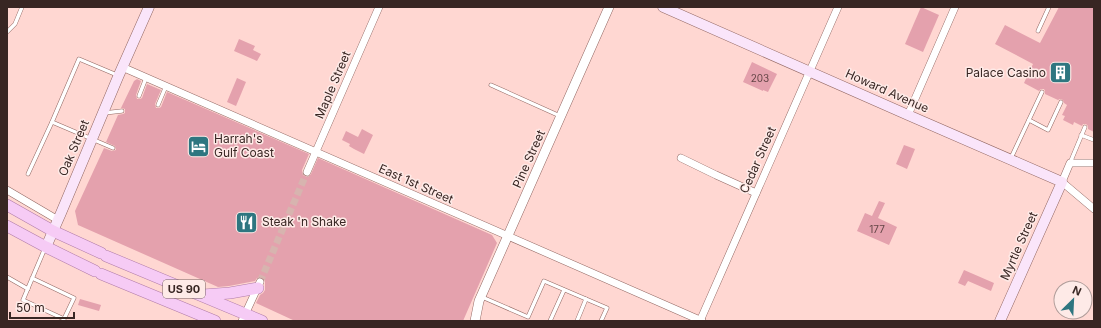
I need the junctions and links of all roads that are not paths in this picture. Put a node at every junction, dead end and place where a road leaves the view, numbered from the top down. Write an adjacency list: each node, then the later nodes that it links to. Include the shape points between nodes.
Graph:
1 (22, 7): 10 (lane, via 15,24)
2 (149, 7): 12 (main road, Oak Street)
3 (379, 7): 31 (street, Maple Street)
4 (609, 7): 23 (street, Pine Street)
5 (663, 7): 11 (main road, Howard Avenue)
6 (838, 7): 11 (street, Cedar Street)
7 (955, 7): 22 (street)
8 (1050, 7): 9 (lane)
9 (1038, 31)
10 (7, 32)
11 (809, 71): 22 (main road, Howard Avenue); 40 (street, Cedar Street)
12 (120, 72): 13 (street, East 1st Street); 21 (main road, Oak Street); 25 (lane, via 79,59)
13 (146, 78): 15 (street, East 1st Street); 17 (lane)
14 (491, 85): 23 (lane)
15 (166, 86): 19 (lane); 31 (street, East 1st Street)
16 (1042, 92): 24 (lane)
17 (139, 96)
18 (1061, 102): 24 (lane, via 1048,130)
19 (158, 105)
20 (122, 111): 21 (lane)
21 (103, 113): 28 (main road, Oak Street)
22 (908, 115): 33 (main road, Howard Avenue)
23 (561, 116): 46 (street, Pine Street)
24 (1029, 120): 33 (lane)
25 (52, 122): 28 (lane); 37 (lane)
26 (1085, 127): 27 (lane)
27 (1081, 135): 29 (lane); 34 (lane)
28 (92, 139): 30 (lane); 43 (main road, Oak Street)
29 (1094, 140)
30 (113, 148)
31 (316, 152): 36 (street, Maple Street); 46 (street, East 1st Street)
32 (681, 158): 40 (street)
33 (1010, 159): 38 (main road, Howard Avenue)
34 (1070, 163): 35 (street); 38 (street)
35 (1094, 163)
36 (307, 172)
37 (28, 174)
38 (1062, 182): 42 (street, Howard Avenue); 67 (main road, Myrtle Street)
39 (7, 190): 43 (street)
40 (756, 193): 66 (street, Cedar Street)
41 (7, 205): 45 (main road, US 90)
42 (1094, 209)
43 (58, 220): 45 (main road, Oak Street)
44 (7, 226): 47 (main road, US 90)
45 (53, 231): 47 (main road, Oak Street); 53 (main road, US 90)
46 (508, 236): 54 (street, Pine Street); 66 (street, East 1st Street)
47 (46, 247): 49 (lane, Oak Street); 59 (main road, US 90, via 98,272)
48 (7, 277): 51 (lane)
49 (32, 278): 51 (lane, Oak Street); 58 (lane, via 74,298)
50 (259, 285): 53 (main road, via 230,293); 57 (street)
51 (28, 289): 58 (lane, Oak Street, via 23,300)
52 (564, 290): 55 (lane); 56 (lane, via 544,281); 63 (lane)
53 (200, 296): 57 (main road, US 90)
54 (481, 296): 56 (lane); 61 (street, Pine Street)
55 (586, 299): 64 (lane); 65 (lane, via 607,308)
56 (528, 317): 62 (lane)
57 (244, 318): 60 (main road, US 90)
58 (63, 320)
59 (215, 321)
60 (262, 321)
61 (475, 321)
62 (526, 321)
63 (550, 321)
64 (577, 321)
65 (601, 321)
66 (700, 321)
67 (1000, 321)

